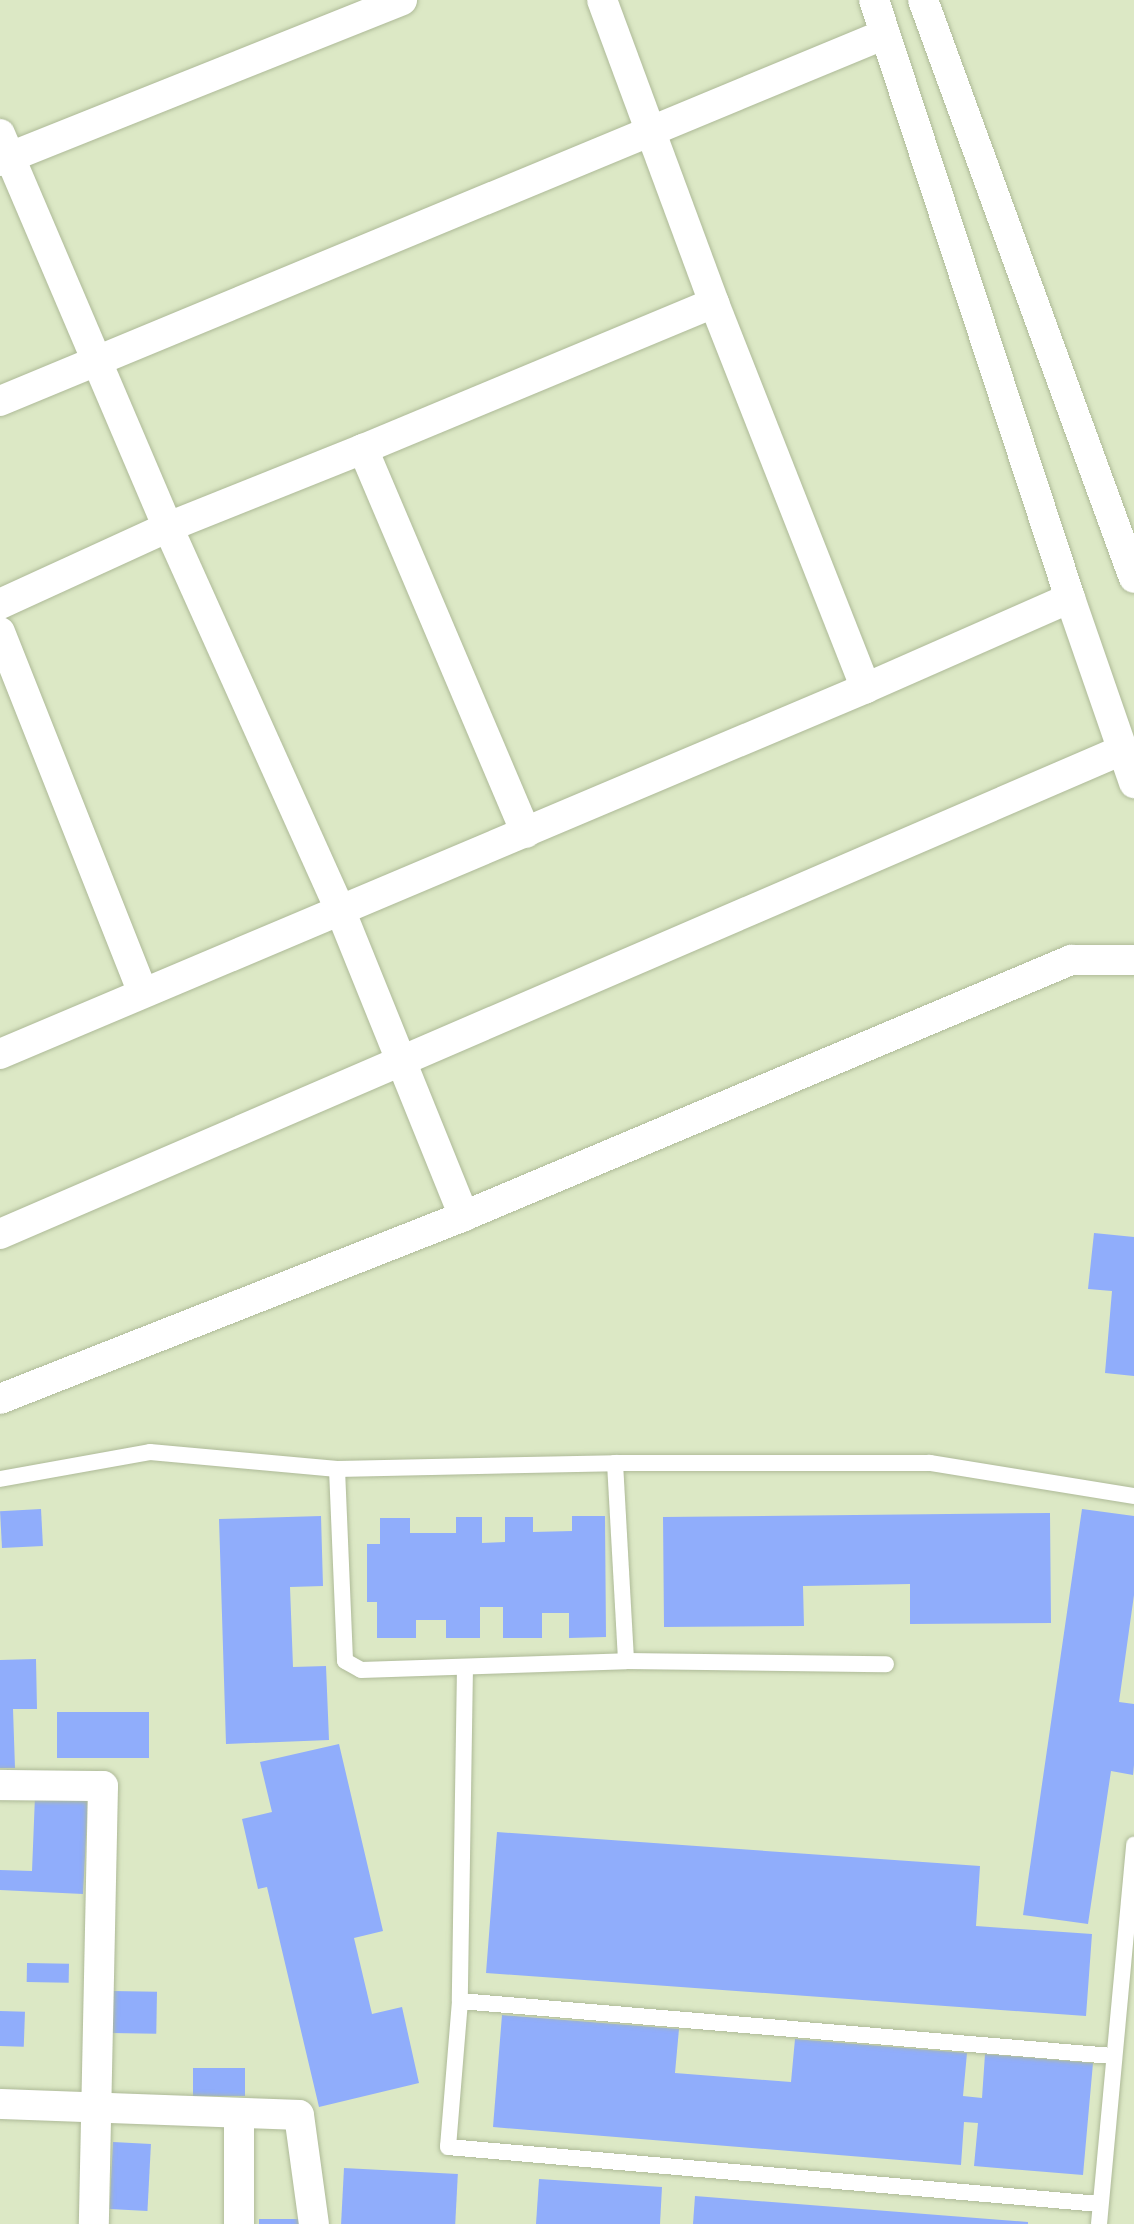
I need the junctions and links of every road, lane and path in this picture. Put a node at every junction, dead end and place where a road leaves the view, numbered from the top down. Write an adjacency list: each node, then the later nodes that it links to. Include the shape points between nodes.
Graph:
1 (402, 0): 7 (street)
2 (602, 0): 6 (street)
3 (874, 0): 5 (street)
4 (923, 0): 13 (street)
5 (885, 34): 6 (street); 14 (street)
6 (653, 131): 8 (street); 9 (street)
7 (3, 150): 9 (street)
8 (714, 303): 11 (street); 17 (street)
9 (99, 360): 10 (street); 12 (street)
10 (0, 401)
11 (363, 449): 12 (street); 20 (street)
12 (168, 527): 15 (street); 21 (street)
13 (1134, 578)
14 (1070, 598): 17 (street); 18 (street)
15 (0, 604)
16 (0, 632): 23 (street)
17 (866, 688): 20 (street)
18 (1122, 750): 19 (street); 25 (street)
19 (1134, 783)
20 (526, 833): 21 (street)
21 (341, 912): 23 (street); 25 (street)
22 (1134, 960): 26 (street, via 1071,960)
23 (143, 993): 24 (street)
24 (0, 1054)
25 (402, 1063): 26 (street); 27 (street)
26 (464, 1216): 28 (street)
27 (0, 1234)
28 (0, 1399)
29 (615, 1463): 30 (lane); 32 (lane, via 930,1463); 33 (lane)
30 (337, 1469): 31 (lane, via 150,1452); 35 (lane, via 345,1661 361,1670)
31 (0, 1479)
32 (1134, 1496)
33 (626, 1661): 34 (lane); 35 (lane)
34 (886, 1664)
35 (465, 1667): 38 (lane)
36 (0, 1785): 41 (street, via 103,1786)
37 (1134, 1845): 39 (lane)
38 (460, 2001): 39 (lane); 43 (lane, via 449,2147)
39 (1112, 2056): 43 (lane)
40 (0, 2104): 41 (street)
41 (97, 2109): 42 (street); 44 (street)
42 (239, 2113): 45 (street); 46 (street, via 299,2115)
43 (1100, 2204): 47 (lane)
44 (94, 2224)
45 (239, 2224)
46 (314, 2224)
47 (1098, 2224)

